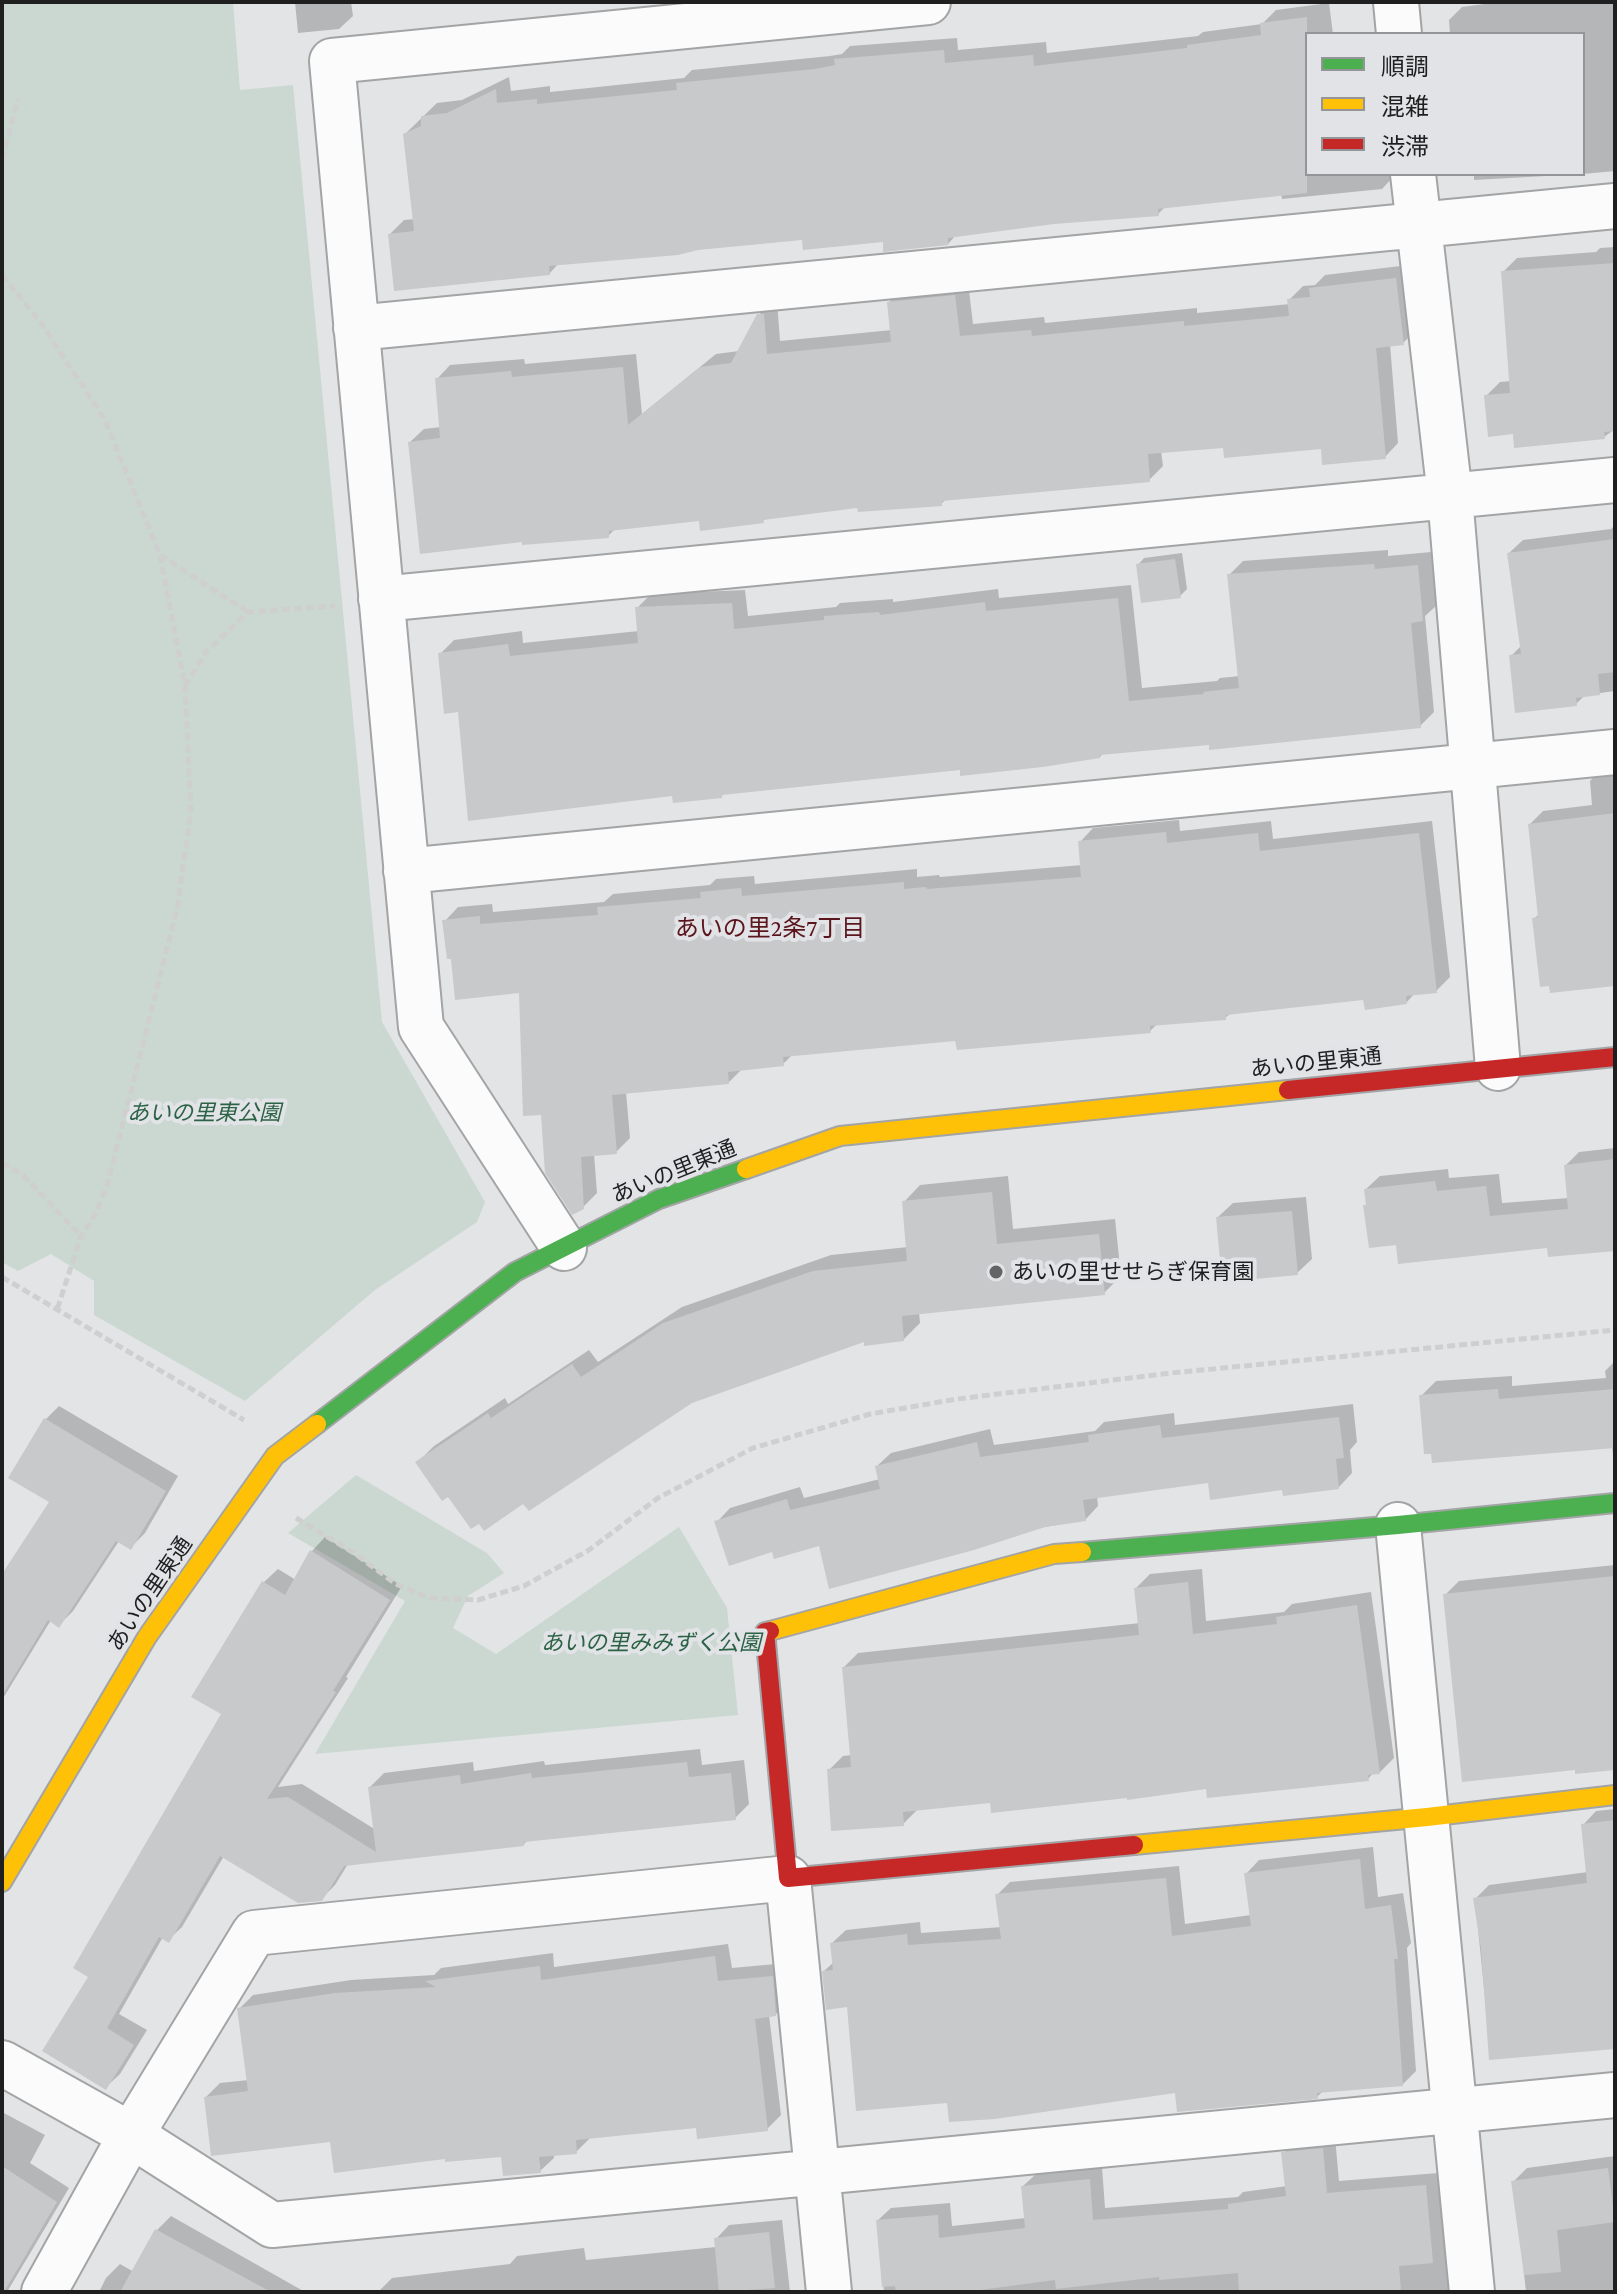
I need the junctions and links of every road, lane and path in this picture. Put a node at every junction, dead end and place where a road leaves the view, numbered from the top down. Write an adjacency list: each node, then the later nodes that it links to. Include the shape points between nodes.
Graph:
1 (928, 2): 10 (street, via 332,61)
2 (1396, 2): 3 (street)
3 (1399, 32)
4 (18, 99): 5 (path)
5 (2, 159)
6 (1413, 176): 8 (street)
7 (1615, 206): 8 (street)
8 (1419, 225): 10 (street); 12 (street)
9 (2, 275): 13 (path, via 105,420)
10 (356, 328): 14 (street)
11 (1615, 480): 12 (street)
12 (1450, 496): 14 (street); 18 (street)
13 (160, 555): 15 (path); 16 (path)
14 (363, 602): 15 (path); 19 (street)
15 (248, 612): 16 (path, via 206,652)
16 (185, 686): 23 (path, via 191,812 177,909 107,1186)
17 (1615, 752): 18 (street)
18 (1474, 766): 19 (street); 21 (street)
19 (406, 871): 24 (street, via 421,1027)
20 (1615, 1057): 21 (street, あいの里東通)
21 (1498, 1068): 24 (street, あいの里東通, via 840,1136 659,1199)
22 (2, 1163): 23 (path, via 24,1176)
23 (81, 1236): 26 (path)
24 (564, 1248): 35 (street, あいの里東通, via 515,1272 275,1456 147,1637)
25 (2, 1277): 26 (path)
26 (57, 1310): 28 (path)
27 (1615, 1330): 30 (path, via 1171,1373 870,1414 753,1448 658,1498 589,1550 524,1586 478,1600 430,1598 396,1584)
28 (245, 1421)
29 (1615, 1503): 31 (street)
30 (296, 1518)
31 (1398, 1525): 33 (street); 34 (street, via 1054,1554 765,1632)
32 (1615, 1795): 33 (street)
33 (1427, 1817): 34 (street); 38 (street)
34 (788, 1878): 39 (street, via 254,1933); 40 (street)
35 (2, 1882)
36 (2, 2063): 39 (street)
37 (1615, 2095): 38 (street)
38 (1456, 2108): 40 (street); 43 (street)
39 (131, 2135): 40 (street, via 272,2225); 41 (street)
40 (817, 2171): 42 (street)
41 (44, 2292)
42 (829, 2292)
43 (1472, 2292)

